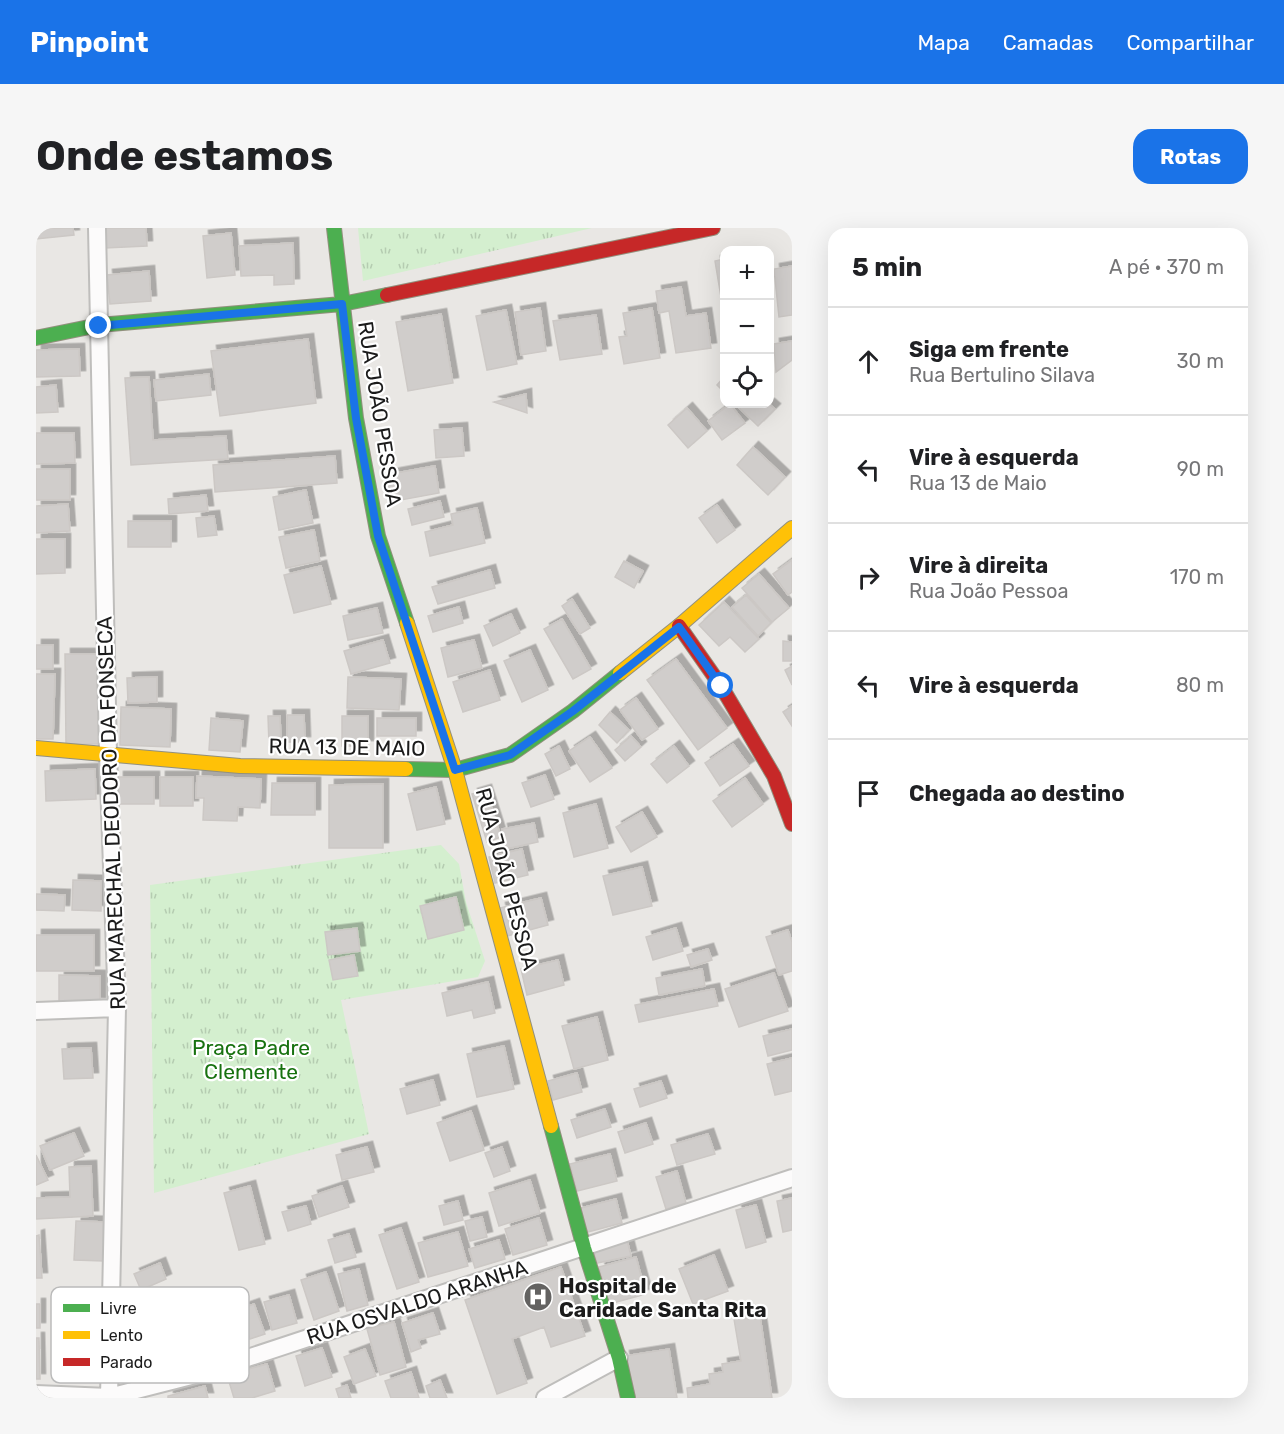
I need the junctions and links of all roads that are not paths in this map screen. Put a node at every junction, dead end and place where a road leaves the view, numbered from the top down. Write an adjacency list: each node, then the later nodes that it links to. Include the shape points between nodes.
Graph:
1 (97, 228): 5 (street, RUA MARECHAL DEODORO DA FONSECA)
2 (334, 228): 4 (main road, RUA JOÃO PESSOA)
3 (712, 228): 4 (main road)
4 (342, 304): 5 (main road); 11 (main road, RUA JOÃO PESSOA, via 356,418 378,536)
5 (99, 326): 6 (main road); 10 (street, RUA MARECHAL DEODORO DA FONSECA)
6 (36, 338)
7 (792, 528): 8 (main road, RUA 13 DE MAIO)
8 (679, 627): 11 (main road, RUA 13 DE MAIO, via 510,755); 12 (main road, via 721,686 769,766)
9 (36, 748): 10 (main road, RUA 13 DE MAIO)
10 (108, 754): 11 (main road, RUA 13 DE MAIO, via 240,766); 13 (street, RUA MARECHAL DEODORO DA FONSECA)
11 (455, 770): 16 (main road, RUA JOÃO PESSOA)
12 (792, 824)
13 (117, 1008): 14 (street); 17 (street, RUA MARECHAL DEODORO DA FONSECA)
14 (36, 1011)
15 (792, 1178): 16 (street, RUA OSVALDO ARANHA)
16 (584, 1248): 18 (street, RUA OSVALDO ARANHA); 19 (main road, RUA JOÃO PESSOA)
17 (111, 1287)
18 (249, 1358)
19 (619, 1358): 23 (street); 24 (main road, RUA JOÃO PESSOA)
20 (164, 1383): 22 (street, RUA OSVALDO ARANHA)
21 (36, 1394): 22 (street, RUA OSVALDO ARANHA)
22 (109, 1397)
23 (545, 1398)
24 (628, 1398)

